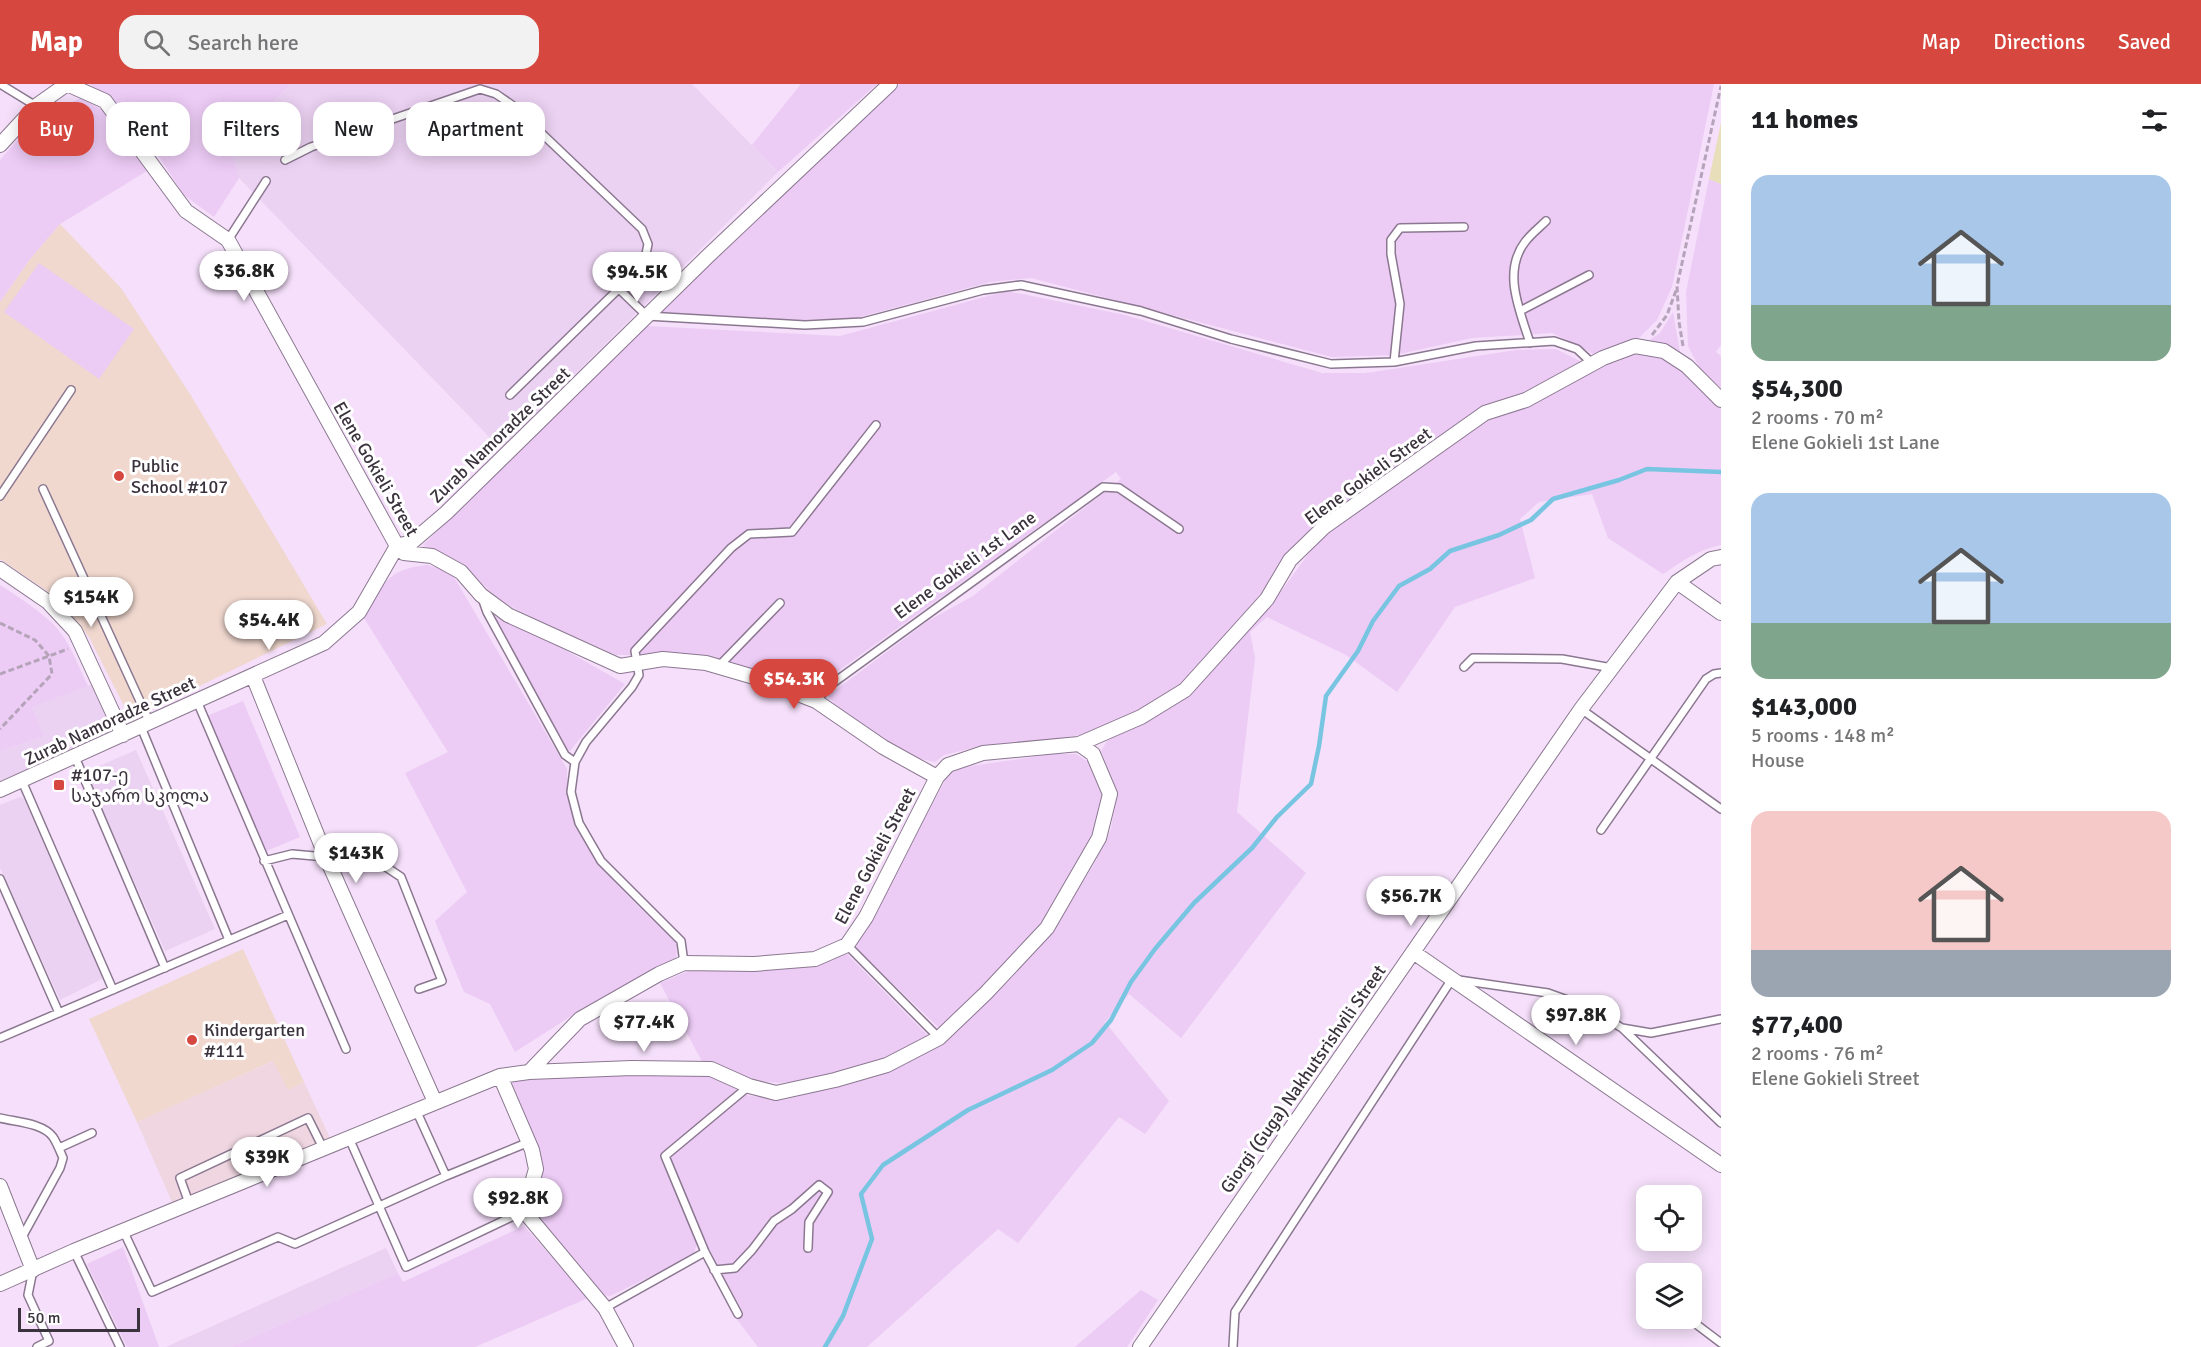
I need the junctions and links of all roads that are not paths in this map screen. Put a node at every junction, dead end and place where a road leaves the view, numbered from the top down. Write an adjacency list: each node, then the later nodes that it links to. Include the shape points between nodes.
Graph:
1 (0, 84): 4 (lane)
2 (67, 84): 5 (street, Elene Gokieli Street); 12 (street, Elene Gokieli Street, via 105,101 186,211)
3 (890, 84): 16 (street, Zurab Namoradze Street)
4 (29, 102)
5 (42, 102)
6 (18, 126): 7 (street, Elene Gokieli Street)
7 (0, 145)
8 (285, 160): 14 (lane, via 311,147 480,89 496,94 642,229 648,244 644,264)
9 (266, 181): 12 (lane)
10 (1546, 221): 15 (lane, via 1524,243 1515,263 1513,289)
11 (1464, 227): 18 (lane, via 1400,228 1391,240 1400,304)
12 (228, 240): 27 (street, Elene Gokieli Street)
13 (1589, 275): 15 (lane)
14 (619, 289): 16 (lane); 21 (lane)
15 (1520, 311): 17 (lane)
16 (647, 316): 18 (lane, via 805,325 863,322 983,290 1021,285 1141,311 1331,364); 27 (street, Zurab Namoradze Street, via 446,513 412,542)
17 (1530, 343): 18 (lane, via 1476,346); 19 (lane, via 1554,341 1577,349)
18 (1394, 362)
19 (1593, 364): 22 (street, Elene Gokieli Street, via 1635,346 1664,351 1687,366); 45 (street, Elene Gokieli Street, via 1526,400 1485,413 1324,527 1290,561 1267,599 1185,690 1141,717)
20 (71, 390): 25 (lane)
21 (510, 394)
22 (1721, 399)
23 (876, 425): 34 (lane, via 792,532 749,534 732,548 635,651)
24 (43, 489): 43 (lane)
25 (0, 496)
26 (1179, 529): 41 (lane, Elene Gokieli 1st Lane, via 1119,488 1103,487 829,686)
27 (397, 546): 31 (street, Elene Gokieli Street, via 404,554 432,556 460,572); 39 (street, Zurab Namoradze Street, via 359,612 324,643)
28 (1721, 557): 30 (street, Giorgi (Guga) Nakhutsrishvili Street, via 1711,559)
29 (0, 569): 44 (street, via 48,602 75,631)
30 (1677, 582): 33 (street); 37 (street, Giorgi (Guga) Nakhutsrishvili Street)
31 (481, 595): 34 (street, Elene Gokieli Street, via 508,615 601,659 620,666); 48 (lane, via 565,755)
32 (780, 603): 35 (lane)
33 (1721, 613)
34 (638, 663): 35 (street, via 663,658); 48 (lane, via 639,675 632,687 586,742)
35 (718, 667): 41 (street)
36 (1464, 667): 37 (lane, via 1473,658 1562,659)
37 (1612, 668): 42 (street, Giorgi (Guga) Nakhutsrishvili Street)
38 (1721, 673): 47 (lane, via 1707,680)
39 (253, 676): 40 (street, Zurab Namoradze Street); 54 (street)
40 (197, 701): 43 (street, Zurab Namoradze Street); 55 (lane)
41 (816, 701): 49 (street, via 883,747)
42 (1581, 709): 47 (lane); 60 (street, Giorgi (Guga) Nakhutsrishvili Street)
43 (145, 725): 44 (street, Zurab Namoradze Street); 58 (lane)
44 (123, 735): 46 (street, Zurab Namoradze Street)
45 (1079, 744): 49 (street, Elene Gokieli Street, via 983,753 948,765); 70 (street, via 1093,754 1110,794 1100,838 1047,928)
46 (75, 757): 50 (street, Zurab Namoradze Street); 62 (lane)
47 (1650, 758): 52 (lane); 53 (lane)
48 (575, 762): 61 (lane, via 571,792 579,823 601,861 681,941)
49 (937, 777): 59 (street, Elene Gokieli Street, via 866,917)
50 (22, 781): 51 (street, Zurab Namoradze Street); 65 (lane)
51 (0, 790)
52 (1721, 809)
53 (1601, 830)
54 (326, 857): 55 (lane, via 292,854); 64 (lane, via 382,865 401,877 442,981); 75 (street)
55 (264, 861): 57 (lane)
56 (0, 879): 66 (lane)
57 (288, 915): 58 (lane); 71 (lane)
58 (228, 940): 62 (lane)
59 (847, 945): 61 (street, Elene Gokieli Street, via 815,958 754,964); 70 (lane)
60 (1413, 952): 63 (street); 105 (street, Giorgi (Guga) Nakhutsrishvili Street)
61 (684, 963): 72 (street, via 580,1019)
62 (165, 968): 65 (lane)
63 (1452, 979): 68 (lane, via 1548,993 1587,1007); 84 (street); 106 (lane, via 1236,1312)
64 (418, 989)
65 (113, 990): 66 (lane)
66 (59, 1013): 69 (lane)
67 (1721, 1019): 68 (lane, via 1651,1033)
68 (1622, 1028): 78 (lane)
69 (0, 1038)
70 (939, 1038): 74 (street, via 887,1065 835,1080 776,1093)
71 (346, 1049)
72 (529, 1072): 73 (street); 74 (street, via 711,1069)
73 (500, 1076): 75 (street); 81 (street)
74 (749, 1086): 94 (lane, via 665,1156)
75 (435, 1102): 76 (street)
76 (416, 1110): 80 (street); 85 (lane)
77 (0, 1118): 82 (lane, via 47,1131)
78 (1721, 1123)
79 (92, 1133): 82 (lane)
80 (349, 1138): 83 (street); 88 (lane)
81 (529, 1142): 85 (lane); 89 (street, via 536,1168)
82 (59, 1148): 91 (lane, via 63,1158 60,1168)
83 (323, 1148): 87 (street); 87 (lane, via 308,1118 180,1178)
84 (1721, 1165)
85 (446, 1176): 88 (lane)
86 (0, 1186): 91 (street)
87 (189, 1203): 90 (street)
88 (379, 1206): 89 (lane, via 406,1267); 90 (lane, via 295,1244 278,1237 152,1292)
89 (525, 1212): 98 (street)
90 (123, 1230): 93 (street)
91 (21, 1239): 95 (street)
92 (808, 1248): 96 (lane, via 809,1222 828,1192 819,1185 774,1221 735,1268)
93 (74, 1251): 95 (street); 103 (lane)
94 (705, 1252): 96 (lane); 98 (lane)
95 (33, 1270): 97 (street); 102 (lane, via 28,1294 49,1341)
96 (714, 1270): 99 (lane)
97 (0, 1284)
98 (605, 1308): 104 (street)
99 (738, 1314)
100 (1702, 1329): 101 (lane)
101 (1721, 1343)
102 (37, 1347)
103 (120, 1347)
104 (626, 1347)
105 (1140, 1347)
106 (1233, 1347)

